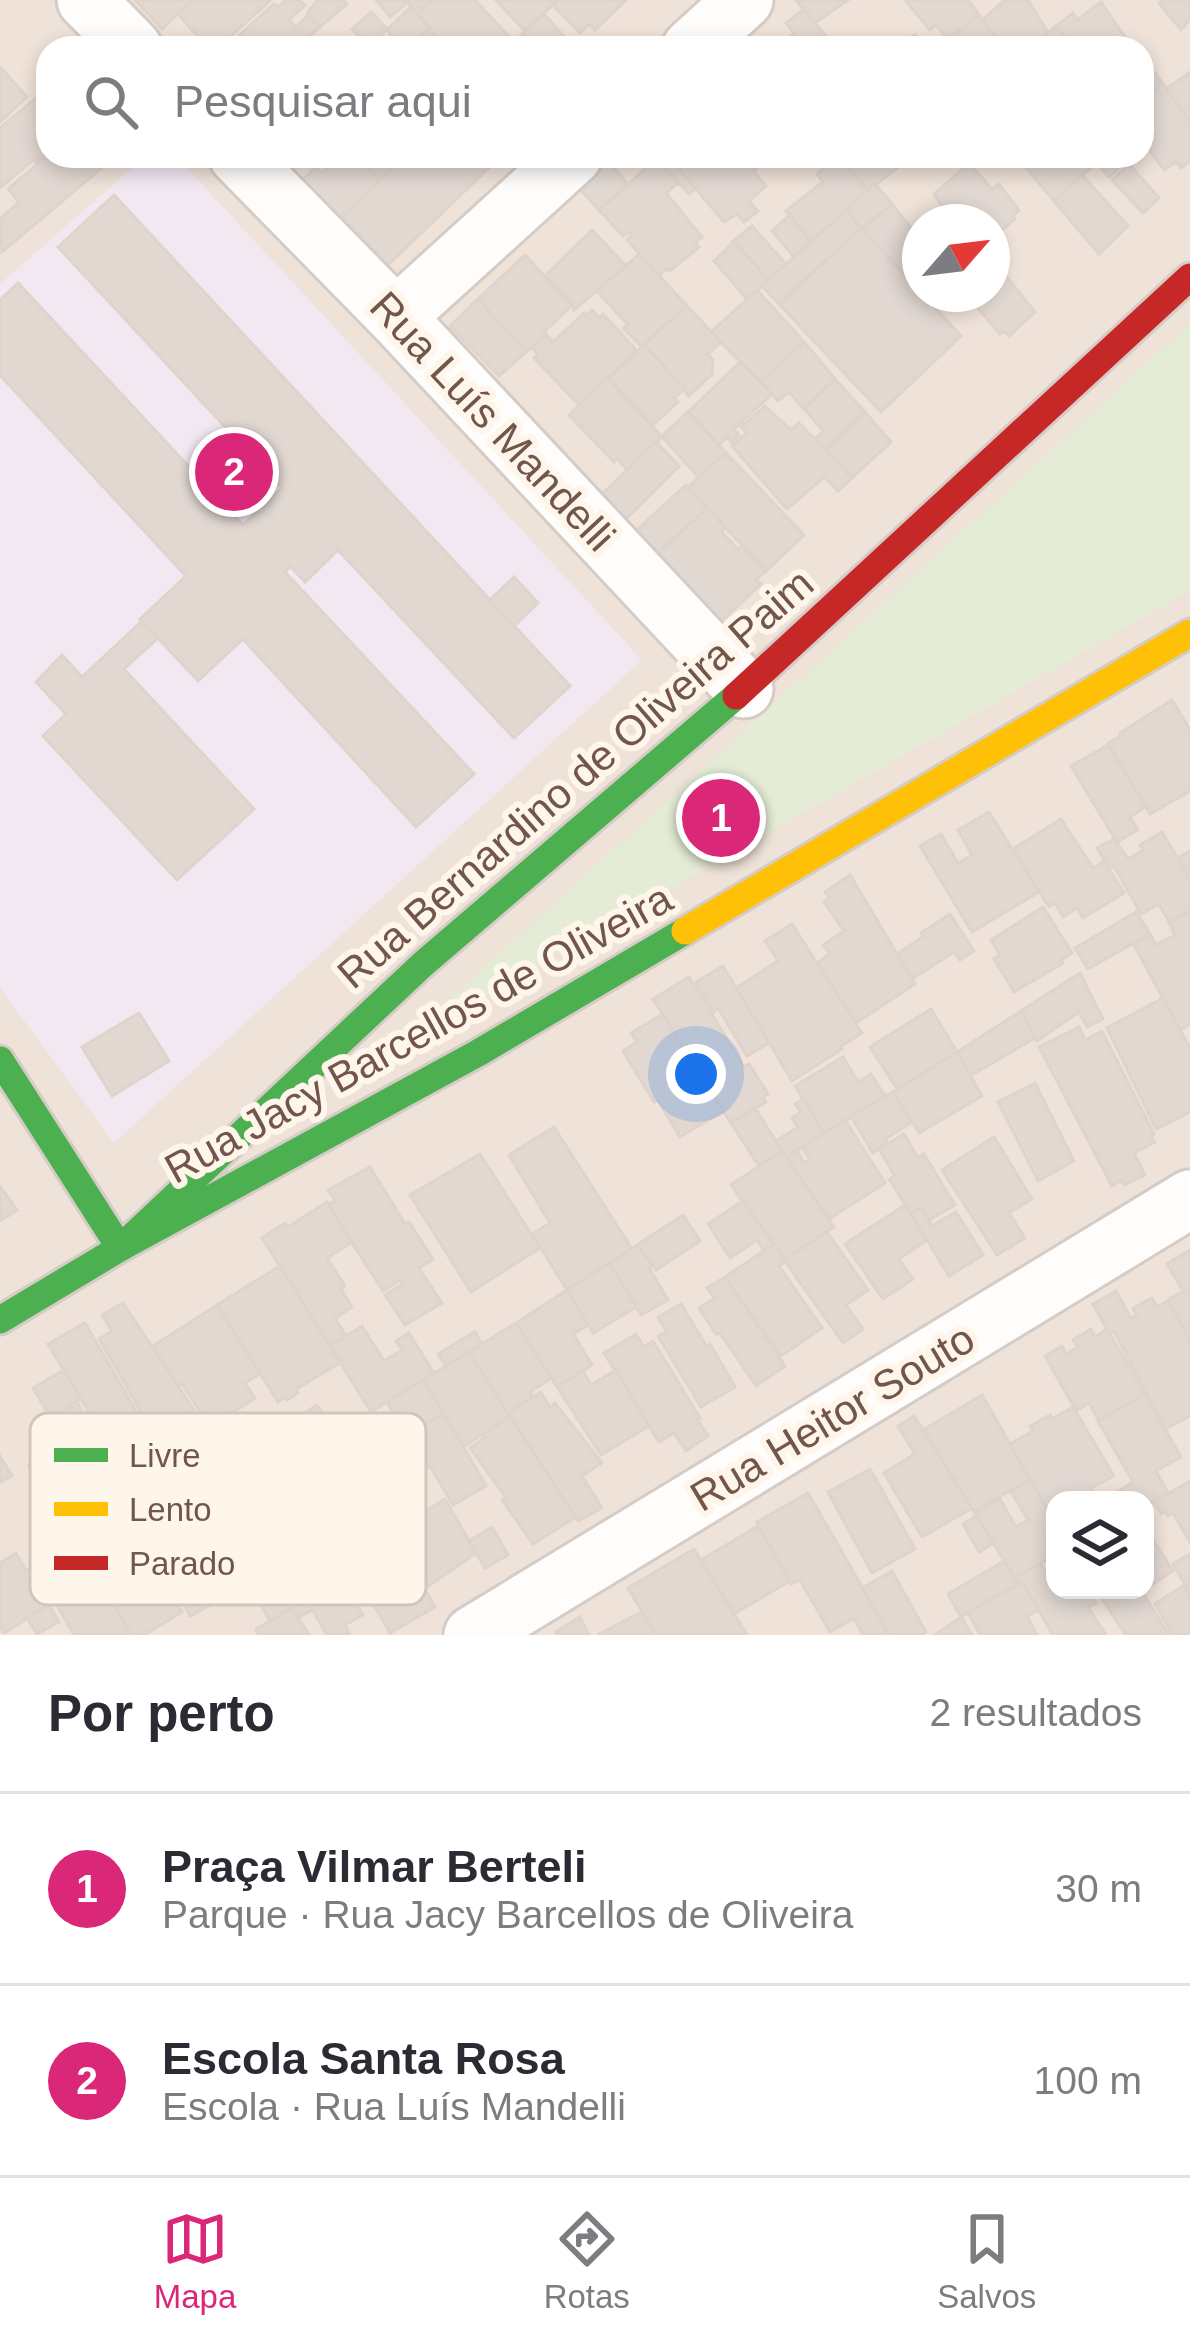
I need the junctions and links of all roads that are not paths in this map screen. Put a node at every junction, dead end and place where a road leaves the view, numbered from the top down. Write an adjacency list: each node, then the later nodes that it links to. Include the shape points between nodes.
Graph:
1 (86, 0): 3 (street)
2 (740, 2): 4 (street)
3 (121, 36)
4 (705, 36)
5 (250, 168): 8 (street, Rua Luís Mandelli)
6 (560, 168): 8 (street)
7 (1190, 277): 10 (street, Rua Bernardino de Oliveira Paim)
8 (396, 317): 10 (street, Rua Luís Mandelli)
9 (1190, 633): 13 (street, Rua Jacy Barcellos de Oliveira, via 478,1053)
10 (744, 689): 13 (street, Rua Bernardino de Oliveira Paim, via 423,964)
11 (0, 1060): 13 (street)
12 (1190, 1199): 15 (street, Rua Heitor Souto)
13 (120, 1248): 14 (street, Rua Bernardino de Oliveira Paim)
14 (0, 1320)
15 (473, 1635)

